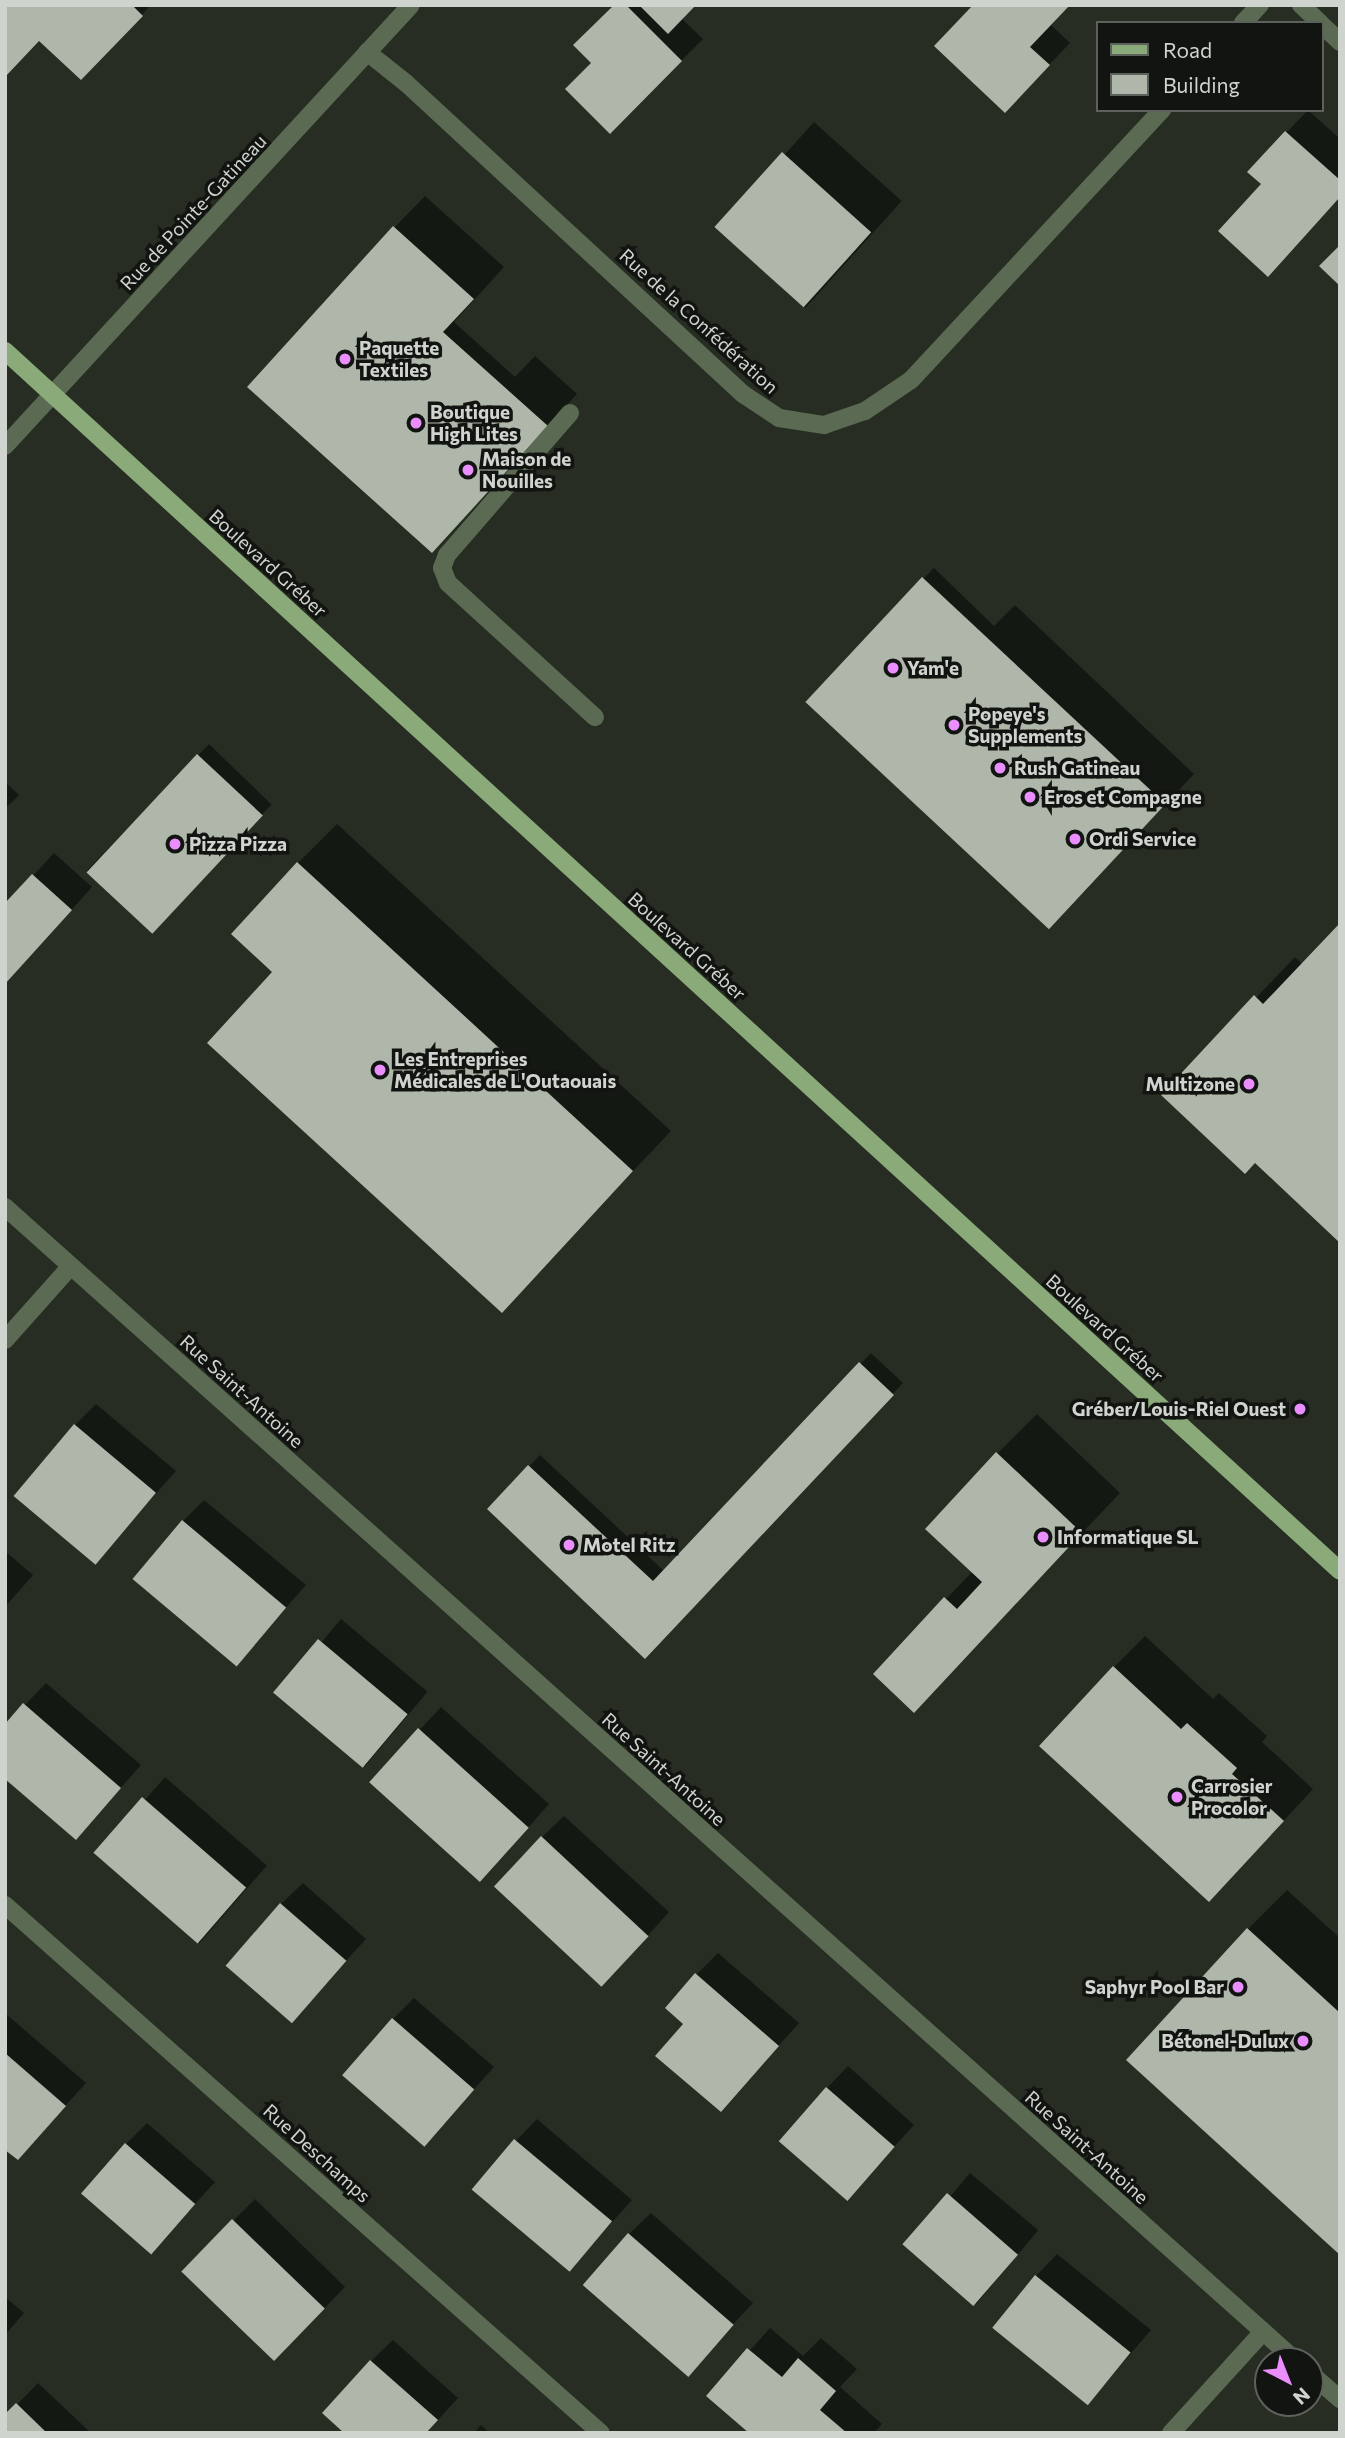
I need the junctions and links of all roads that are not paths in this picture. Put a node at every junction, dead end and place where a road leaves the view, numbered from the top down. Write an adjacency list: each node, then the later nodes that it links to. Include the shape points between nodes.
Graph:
1 (411, 5): 8 (street, Rue de Pointe-Gatineau)
2 (1260, 5): 4 (street)
3 (1301, 5): 5 (street)
4 (1245, 21)
5 (1318, 21)
6 (1324, 27): 7 (street)
7 (1340, 42)
8 (367, 52): 9 (street, Rue de la Confédération, via 743,394 779,418 824,425 865,411 911,380); 11 (street, Rue de Pointe-Gatineau)
9 (1160, 112)
10 (5, 351): 11 (main road, Boulevard Gréber)
11 (52, 394): 13 (street, Rue de Pointe-Gatineau); 18 (main road, Boulevard Gréber)
12 (570, 413): 14 (street, via 447,555 442,568 448,583)
13 (5, 446)
14 (595, 717)
15 (5, 1207): 16 (street, Rue Saint-Antoine)
16 (71, 1266): 17 (street); 20 (street, Rue Saint-Antoine)
17 (5, 1340)
18 (1340, 1571)
19 (5, 1905): 24 (street, Rue Deschamps)
20 (1263, 2332): 21 (street, Rue Saint-Antoine); 25 (street)
21 (1280, 2347)
22 (1324, 2385): 23 (street)
23 (1340, 2399)
24 (601, 2433)
25 (1171, 2433)

